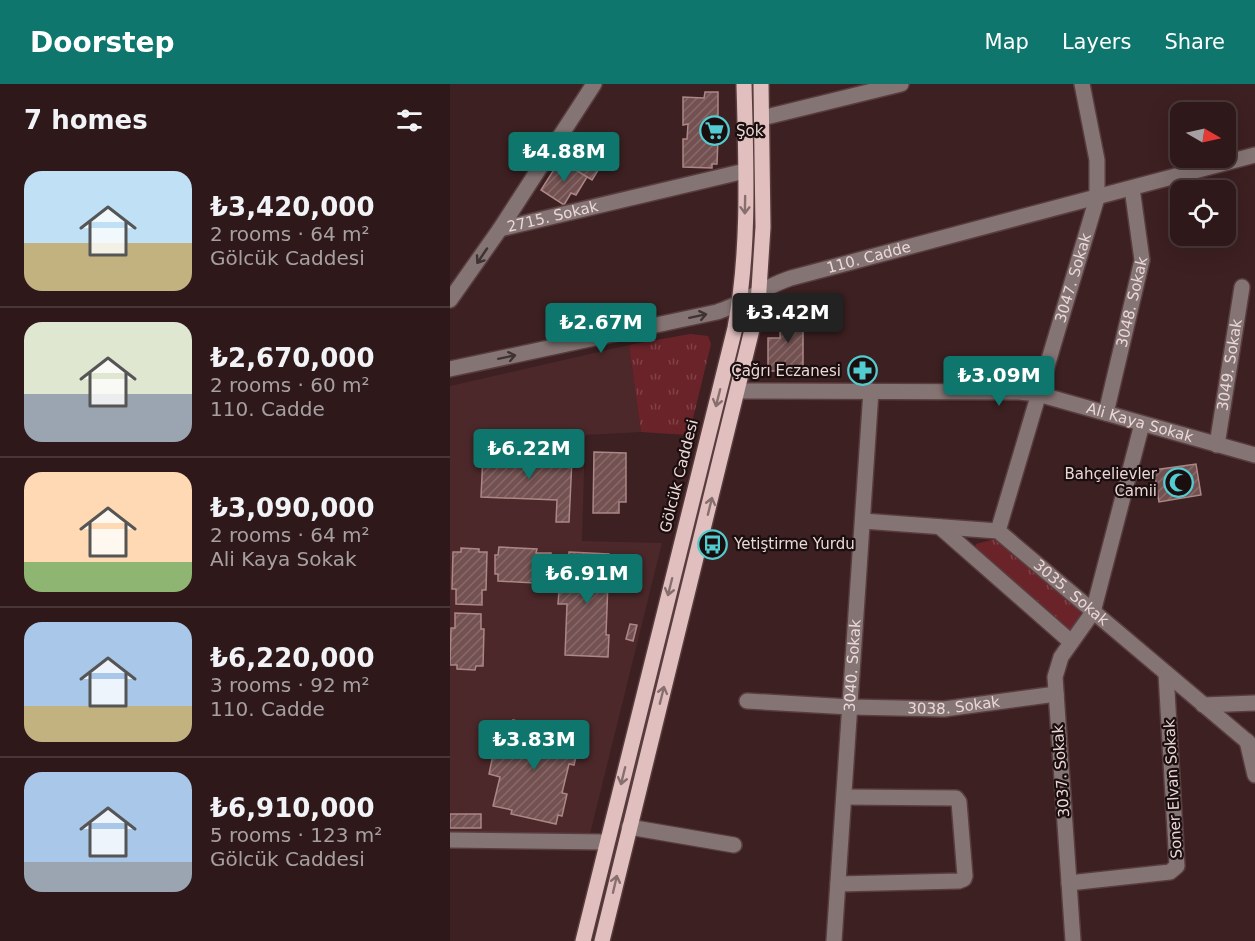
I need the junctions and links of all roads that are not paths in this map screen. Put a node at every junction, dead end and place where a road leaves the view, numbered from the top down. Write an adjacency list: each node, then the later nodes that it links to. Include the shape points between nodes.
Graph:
1 (594, 84): 11 (street)
2 (744, 84): 8 (main road, Gölcük Caddesi)
3 (761, 84): 6 (main road)
4 (901, 84): 6 (street)
5 (1082, 84): 10 (street, 3047. Sokak, via 1097,160)
6 (762, 118): 13 (main road)
7 (1255, 155): 9 (street, 110. Cadde)
8 (745, 171): 11 (street, 2715. Sokak); 15 (main road, Gölcük Caddesi, one-way to 15)
9 (1132, 188): 10 (street, 110. Cadde); 20 (street, 3048. Sokak, via 1142,260)
10 (1097, 198): 13 (street, 110. Cadde, via 791,278); 19 (street, 3047. Sokak)
11 (500, 229): 14 (street, one-way to 14)
12 (1242, 287): 22 (street, 3049. Sokak)
13 (759, 292): 15 (street, 110. Cadde); 18 (main road)
14 (450, 298)
15 (740, 303): 16 (street, 110. Cadde, one-way to 15, via 717,312); 40 (main road, Gölcük Caddesi, one-way to 40)
16 (450, 369)
17 (871, 391): 18 (street, Ali Kaya Sokak); 19 (street, Ali Kaya Sokak); 24 (street, 3040. Sokak)
18 (738, 392): 38 (main road, one-way to 18)
19 (1038, 394): 20 (street, Ali Kaya Sokak); 26 (street, 3047. Sokak)
20 (1106, 413): 21 (street, Ali Kaya Sokak)
21 (1142, 424): 22 (street, Ali Kaya Sokak); 27 (street)
22 (1217, 445): 23 (street, Ali Kaya Sokak)
23 (1255, 455)
24 (862, 521): 25 (street); 34 (street, 3040. Sokak)
25 (940, 527): 26 (street); 28 (street)
26 (998, 531): 27 (street, 3035. Sokak)
27 (1093, 612): 28 (street, 3037. Sokak); 29 (street, 3035. Sokak)
28 (1071, 642): 30 (street, 3037. Sokak, via 1057,666)
29 (1166, 673): 33 (street, 3035. Sokak); 42 (street, Soner Elvan Sokak, via 1177,866 1170,872)
30 (1056, 694): 34 (street, 3038. Sokak, via 944,709); 42 (street, 3037. Sokak)
31 (747, 701): 34 (street, 3038. Sokak)
32 (1255, 703): 33 (street)
33 (1203, 705): 35 (street, 3035. Sokak)
34 (850, 707): 37 (street, 3040. Sokak)
35 (1251, 745): 36 (street, 3035. Sokak)
36 (1255, 775)
37 (844, 796): 43 (street, 3040. Sokak); 43 (street, via 956,798 965,876 959,881)
38 (628, 827): 41 (street); 45 (main road, one-way to 38)
39 (450, 840): 40 (street)
40 (606, 842): 44 (main road, Gölcük Caddesi)
41 (734, 845)
42 (1069, 883): 47 (street, 3037. Sokak)
43 (838, 884): 46 (street, 3040. Sokak)
44 (583, 941)
45 (602, 941)
46 (834, 941)
47 (1073, 941)

